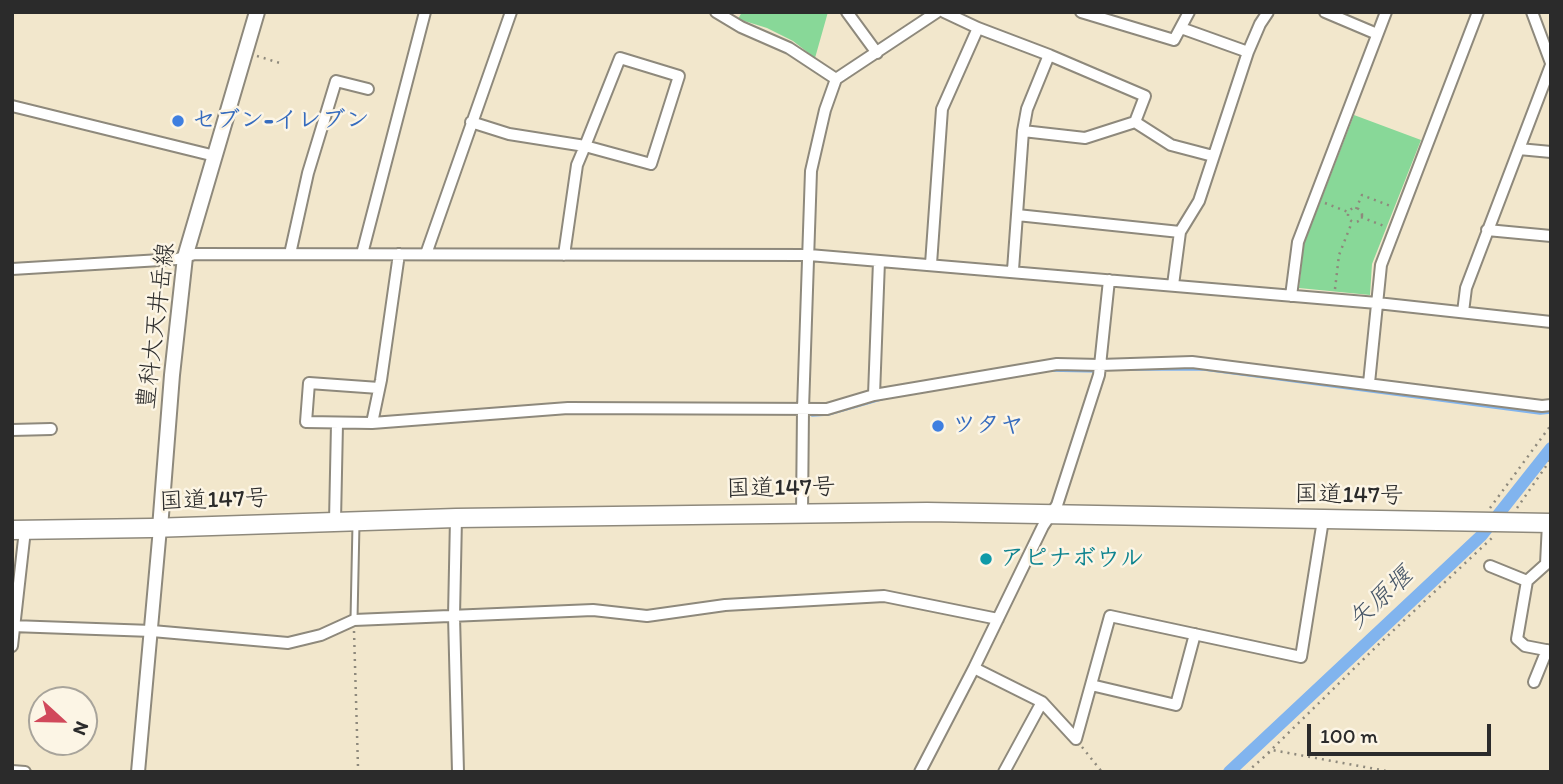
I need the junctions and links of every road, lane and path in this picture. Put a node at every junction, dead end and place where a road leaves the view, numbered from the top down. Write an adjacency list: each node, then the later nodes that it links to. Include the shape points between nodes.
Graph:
1 (257, 12): 33 (main road, 豊科大天井岳線)
2 (425, 12): 46 (street)
3 (511, 12): 27 (street)
4 (716, 12): 24 (street, via 789,48)
5 (847, 12): 19 (street)
6 (937, 12): 19 (street)
7 (944, 12): 16 (street)
8 (1082, 12): 15 (street, via 1174,40)
9 (1189, 12): 15 (street)
10 (1269, 12): 18 (street)
11 (1325, 12): 17 (street)
12 (1386, 12): 17 (street)
13 (1478, 12): 37 (street)
14 (1532, 12): 23 (street)
15 (1181, 28): 18 (street)
16 (978, 29): 20 (street); 53 (street, via 942,109)
17 (1377, 34): 59 (street, via 1298,242)
18 (1248, 52): 34 (street)
19 (877, 53): 24 (street)
20 (1049, 55): 28 (street, via 1145,96); 29 (street)
21 (257, 56): 22 (path)
22 (283, 64)
23 (1551, 64): 31 (street)
24 (836, 79): 50 (street, via 811,170)
25 (368, 89): 45 (street, via 336,81)
26 (12, 106): 33 (street)
27 (471, 122): 30 (street, via 509,134); 48 (street)
28 (1135, 122): 29 (street, via 1085,138); 34 (street, via 1171,145)
29 (1023, 131): 39 (street)
30 (585, 146): 30 (street, via 620,58 679,76 651,164); 49 (street, via 577,165)
31 (1519, 149): 32 (street); 42 (street)
32 (1551, 152)
33 (215, 156): 51 (main road, 豊科大天井岳線)
34 (1213, 156): 43 (street, via 1199,201)
35 (1318, 201): 38 (path)
36 (1356, 209): 37 (path, via 1362,195); 38 (path); 40 (path)
37 (1397, 209): 40 (path, via 1384,226); 60 (street, via 1381,265)
38 (1348, 213): 41 (path)
39 (1017, 215): 43 (street); 55 (street)
40 (1361, 217): 41 (path)
41 (1352, 222): 58 (path, via 1339,255)
42 (1487, 230): 44 (street); 61 (street, via 1466,288)
43 (1180, 232): 57 (street)
44 (1551, 236)
45 (290, 254): 46 (street); 51 (street)
46 (362, 254): 47 (street)
47 (399, 254): 48 (street); 65 (street)
48 (426, 254): 49 (street)
49 (564, 255): 50 (street)
50 (808, 255): 52 (street); 68 (street)
51 (185, 257): 54 (street); 83 (main road, 豊科大天井岳線)
52 (879, 261): 53 (street); 66 (street)
53 (930, 264): 55 (street)
54 (12, 269)
55 (1013, 270): 56 (street)
56 (1109, 279): 57 (street); 63 (street)
57 (1173, 285): 59 (street)
58 (1335, 293)
59 (1291, 296): 60 (street)
60 (1377, 303): 61 (street); 64 (street)
61 (1463, 312): 62 (street)
62 (1551, 322)
63 (1100, 365): 64 (street, via 1192,362); 66 (street, via 1057,364); 76 (street)
64 (1369, 383): 67 (street)
65 (379, 388): 69 (street, via 309,383 306,422); 70 (street)
66 (874, 395): 68 (street, via 828,409)
67 (1551, 405)
68 (803, 409): 70 (street, via 568,408); 75 (street)
69 (337, 424): 70 (street); 79 (street)
70 (372, 424)
71 (1551, 425): 81 (path)
72 (51, 429): 73 (street)
73 (12, 430)
74 (1551, 458): 81 (path)
75 (802, 513): 76 (highway, 国道147号); 77 (highway, 国道147号)
76 (1050, 515): 78 (highway, 国道147号); 88 (street)
77 (456, 518): 80 (highway, 国道147号); 87 (street)
78 (1323, 520): 81 (highway, 国道147号); 92 (street, via 1301,657)
79 (335, 521): 80 (highway, 国道147号); 83 (highway, 国道147号)
80 (355, 521): 89 (lane)
81 (1492, 522): 82 (highway, 国道147号); 100 (path)
82 (1549, 523): 86 (street, via 1546,564)
83 (160, 528): 84 (highway, 国道147号); 91 (street)
84 (19, 530): 90 (street)
85 (1490, 566): 86 (street)
86 (1527, 581): 94 (street, via 1517,639 1525,646)
87 (454, 616): 88 (street, via 593,610 647,616 725,605 884,596); 89 (street); 105 (street)
88 (998, 619): 95 (street)
89 (354, 620): 91 (street, via 288,643); 101 (path)
90 (14, 626): 91 (street); 93 (street)
91 (152, 631): 104 (street)
92 (1195, 634): 97 (street, via 1110,616); 97 (street, via 1176,705)
93 (12, 646)
94 (1549, 651): 96 (street)
95 (974, 668): 98 (street); 106 (street)
96 (1534, 682)
97 (1091, 685): 99 (street)
98 (1042, 702): 99 (street); 107 (street)
99 (1076, 739): 108 (path)
100 (1268, 754): 109 (path); 110 (path, via 1272,750)
101 (358, 767)
102 (12, 771): 103 (street)
103 (25, 772)
104 (138, 772)
105 (458, 772)
106 (920, 772)
107 (1004, 772)
108 (1102, 772)
109 (1247, 772)
110 (1392, 772)

